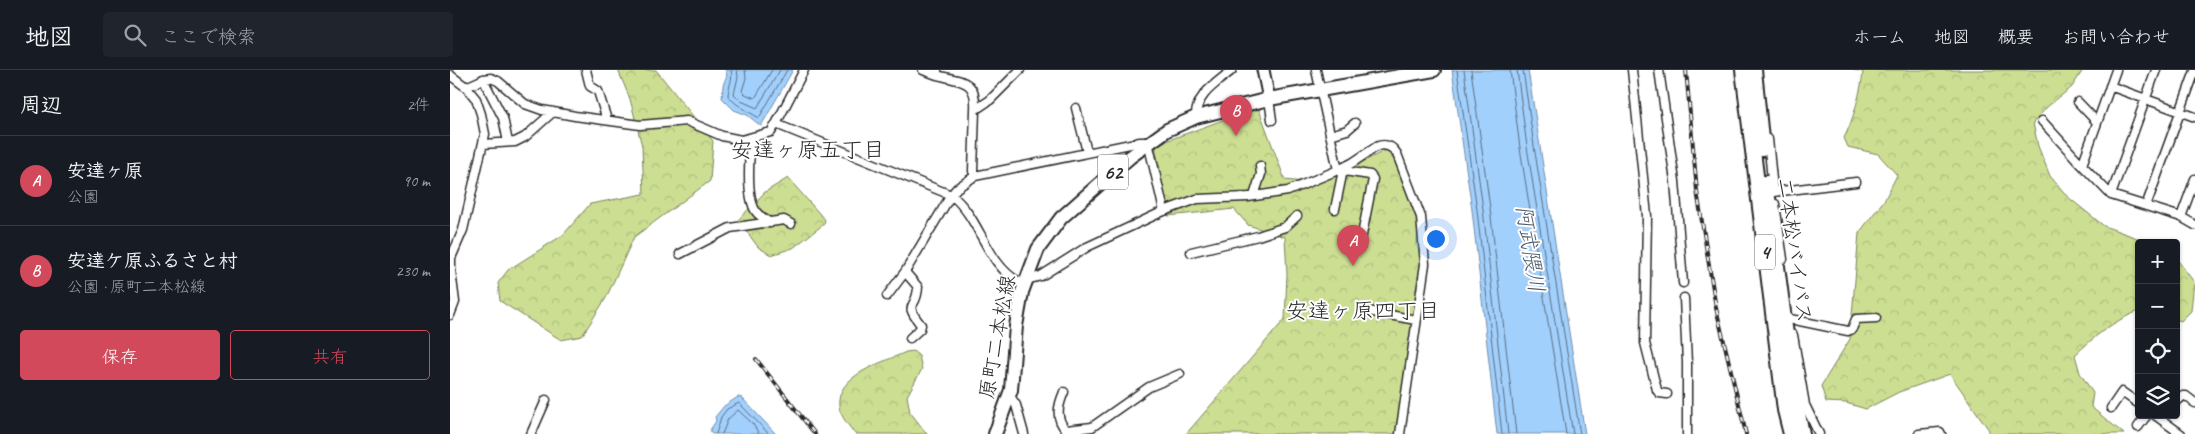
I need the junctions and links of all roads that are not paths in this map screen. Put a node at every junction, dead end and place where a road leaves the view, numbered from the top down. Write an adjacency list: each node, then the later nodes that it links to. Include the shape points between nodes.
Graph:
1 (586, 70): 32 (street, via 590,86 598,91)
2 (804, 70): 37 (street)
3 (923, 70): 17 (street)
4 (1020, 70): 27 (street)
5 (1232, 70): 30 (street, via 1203,95)
6 (1263, 70): 23 (street)
7 (1316, 70): 22 (street)
8 (1434, 70): 22 (main road, 原町二本松線 / 62)
9 (1632, 70): 78 (street, via 1647,216 1645,343 1657,390)
10 (1659, 70): 67 (street, via 1675,181)
11 (1742, 70): 94 (highway, 二本松バイパス / 4, via 1785,410)
12 (1754, 70): 95 (highway, 二本松バイパス / 4, via 1763,166)
13 (1760, 70): 50 (street)
14 (2116, 70): 20 (street)
15 (2156, 70): 24 (street)
16 (2195, 71): 29 (street)
17 (937, 73): 27 (street, via 971,86 976,97)
18 (450, 75): 21 (street)
19 (482, 80): 21 (street); 28 (street, via 491,78 498,81 525,104); 40 (street, via 503,118)
20 (2110, 86): 24 (street); 35 (street)
21 (466, 87): 42 (street, via 476,99 481,114 485,134)
22 (1320, 90): 23 (main road, 原町二本松線 / 62); 38 (street)
23 (1269, 99): 30 (main road, 原町二本松線 / 62); 33 (street)
24 (2146, 99): 29 (street); 53 (street)
25 (2078, 102): 35 (street)
26 (1076, 108): 43 (street)
27 (975, 110): 47 (street)
28 (553, 112): 32 (street); 40 (street, via 525,137)
29 (2180, 113): 31 (street); 54 (street)
30 (1196, 117): 41 (main road, 原町二本松線 / 62)
31 (2195, 118)
32 (608, 120): 39 (street, via 640,124 687,121 732,139)
33 (1272, 120)
34 (2042, 121): 44 (street)
35 (2097, 122): 44 (street)
36 (1354, 123): 38 (street, via 1347,130)
37 (776, 124): 39 (street, via 771,132); 51 (street)
38 (1330, 135): 46 (street)
39 (752, 138): 59 (street, via 752,200 755,210)
40 (508, 142): 42 (street)
41 (1148, 142): 43 (street); 56 (street); 66 (main road, 原町二本松線 / 62, via 1061,218 1038,249)
42 (483, 144): 71 (street, via 464,230 451,258 455,302)
43 (1087, 152): 47 (street)
44 (2082, 165): 53 (street)
45 (1260, 166): 52 (street, via 1261,174)
46 (1340, 170): 52 (street, via 1288,190); 55 (street); 62 (street, via 1370,175 1373,179); 74 (street, via 1380,145 1390,146 1397,154 1422,220 1425,264)
47 (975, 176): 51 (street)
48 (2195, 179): 58 (street)
49 (1856, 182): 50 (street)
50 (1773, 192): 73 (street)
51 (951, 195): 65 (street); 66 (street, via 964,206 1000,267 1019,282)
52 (1254, 196): 56 (street, via 1197,199)
53 (2111, 196): 54 (street)
54 (2146, 206): 58 (street)
55 (1335, 209)
56 (1164, 211): 66 (street, via 1087,247 1041,276)
57 (1297, 216): 63 (street, via 1285,227)
58 (2181, 217): 61 (street)
59 (770, 223): 60 (street, via 784,220); 64 (street, via 730,228)
60 (790, 224)
61 (2195, 225)
62 (1361, 240)
63 (1191, 252)
64 (680, 254)
65 (905, 272): 68 (street); 75 (street, via 918,287 910,309 921,325)
66 (1026, 281): 79 (main road, 原町二本松線 / 62, via 1018,316)
67 (1683, 283)
68 (887, 296)
69 (1684, 298): 93 (street)
70 (1368, 311): 74 (street)
71 (450, 315)
72 (1876, 318): 73 (street, via 1856,319 1848,331)
73 (1790, 319): 96 (street, via 1805,405)
74 (1416, 320): 92 (street)
75 (910, 338)
76 (1180, 374): 88 (street, via 1149,387 1092,427)
77 (1064, 392): 88 (street, via 1058,406)
78 (1667, 394)
79 (1010, 396): 90 (main road, 原町二本松線 / 62); 91 (street, via 1016,405)
80 (2180, 399): 83 (street, via 2186,396)
81 (546, 400): 89 (street)
82 (2135, 401): 84 (street, via 2122,392)
83 (2195, 403)
84 (2111, 408)
85 (2144, 419): 87 (street)
86 (2160, 419): 99 (street)
87 (2138, 427)
88 (1064, 432)
89 (531, 434)
90 (995, 434)
91 (1024, 434)
92 (1400, 434)
93 (1687, 434)
94 (1791, 434)
95 (1802, 434)
96 (1819, 434)
97 (1919, 434): 98 (street)
98 (1941, 434)
99 (2181, 434)

